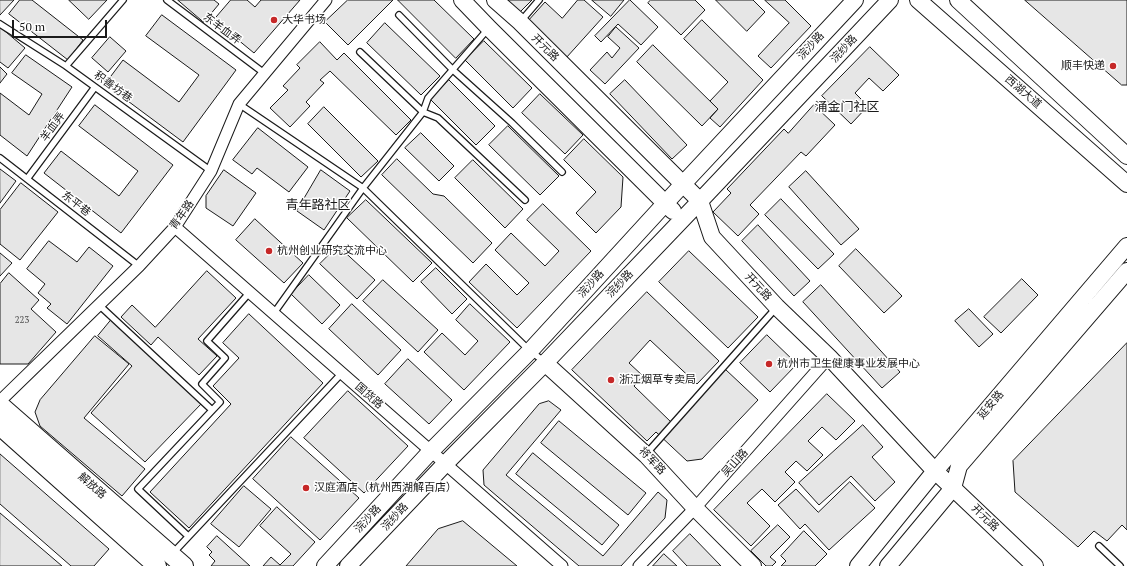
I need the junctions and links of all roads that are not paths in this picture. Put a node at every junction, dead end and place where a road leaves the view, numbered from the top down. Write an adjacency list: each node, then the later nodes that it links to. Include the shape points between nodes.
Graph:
1 (123, 0): 16 (lane)
2 (167, 0): 18 (lane, 东羊血弄)
3 (326, 0): 18 (street, 青年路)
4 (462, 0): 14 (main road)
5 (495, 0): 12 (main road, 开元路)
6 (539, 0): 12 (lane)
7 (855, 0): 27 (main road, 浣沙路)
8 (890, 0): 31 (main road, 浣纱路)
9 (918, 0): 28 (main road, 西湖大道)
10 (958, 0): 22 (main road, 西湖大道)
11 (400, 15): 17 (lane)
12 (520, 22): 27 (main road, 开元路)
13 (0, 24): 16 (lane, 积善坊巷)
14 (489, 28): 17 (lane); 32 (main road)
15 (360, 52): 21 (lane)
16 (66, 66): 19 (lane, 积善坊巷)
17 (453, 70): 21 (lane, via 428,98); 25 (lane)
18 (264, 73): 20 (street, 青年路)
19 (95, 87): 24 (lane, 积善坊巷); 26 (lane, 羊血弄)
20 (239, 104): 24 (street, 青年路); 29 (lane)
21 (423, 112): 29 (lane); 30 (lane, via 438,118)
22 (1127, 156)
23 (0, 158): 26 (lane, 东平巷)
24 (211, 171): 34 (street, 青年路)
25 (562, 172)
26 (27, 179): 36 (lane, 东平巷)
27 (683, 184): 31 (main road, 开元路); 32 (main road, 浣沙路)
28 (1127, 184)
29 (364, 188): 41 (lane); 42 (lane)
30 (525, 200)
31 (700, 201): 33 (main road, 浣纱路); 40 (main road, 开元路, via 712,237)
32 (666, 204): 33 (main road); 42 (main road, 浣沙路)
33 (682, 219): 44 (main road, 浣纱路)
34 (175, 227): 36 (street, 青年路); 38 (street, 国货路)
35 (1127, 246): 53 (main road, 延安路)
36 (139, 266): 39 (street, 青年路)
37 (1127, 270): 54 (main road, 延安路, via 959,466)
38 (250, 292): 41 (street, 国货路); 48 (lane, via 207,341 225,358 202,384 220,402)
39 (99, 305): 46 (street, 青年路); 48 (lane)
40 (777, 307): 43 (main road, 开元路); 51 (lane)
41 (274, 313): 45 (street, 国货路)
42 (530, 351): 44 (lane); 50 (main road, 浣沙路)
43 (829, 358): 53 (main road, 开元路); 55 (street, 吴山路)
44 (545, 362): 51 (main road, 将军路); 52 (main road, 浣纱路)
45 (342, 372): 50 (street, 国货路); 56 (lane)
46 (0, 401)
47 (0, 405): 58 (main road, 解放路)
48 (212, 410): 56 (lane, via 138,489)
49 (0, 426): 59 (main road, 解放路)
50 (432, 451): 52 (street, 国货路); 60 (main road, 浣沙路)
51 (646, 454): 55 (main road, 将军路)
52 (446, 463): 61 (main road, 浣纱路); 62 (street, 国货路)
53 (935, 470): 54 (main road, 开元路); 65 (main road, 延安路)
54 (953, 488): 66 (main road, 延安路); 67 (main road, 开元路)
55 (695, 508): 63 (street, 吴山路); 64 (main road, 将军路)
56 (188, 536): 58 (lane)
57 (1099, 546): 68 (lane)
58 (178, 560)
59 (157, 566)
60 (325, 566)
61 (348, 566)
62 (562, 566)
63 (639, 566)
64 (753, 566)
65 (858, 566)
66 (888, 566)
67 (1035, 566)
68 (1120, 566)

